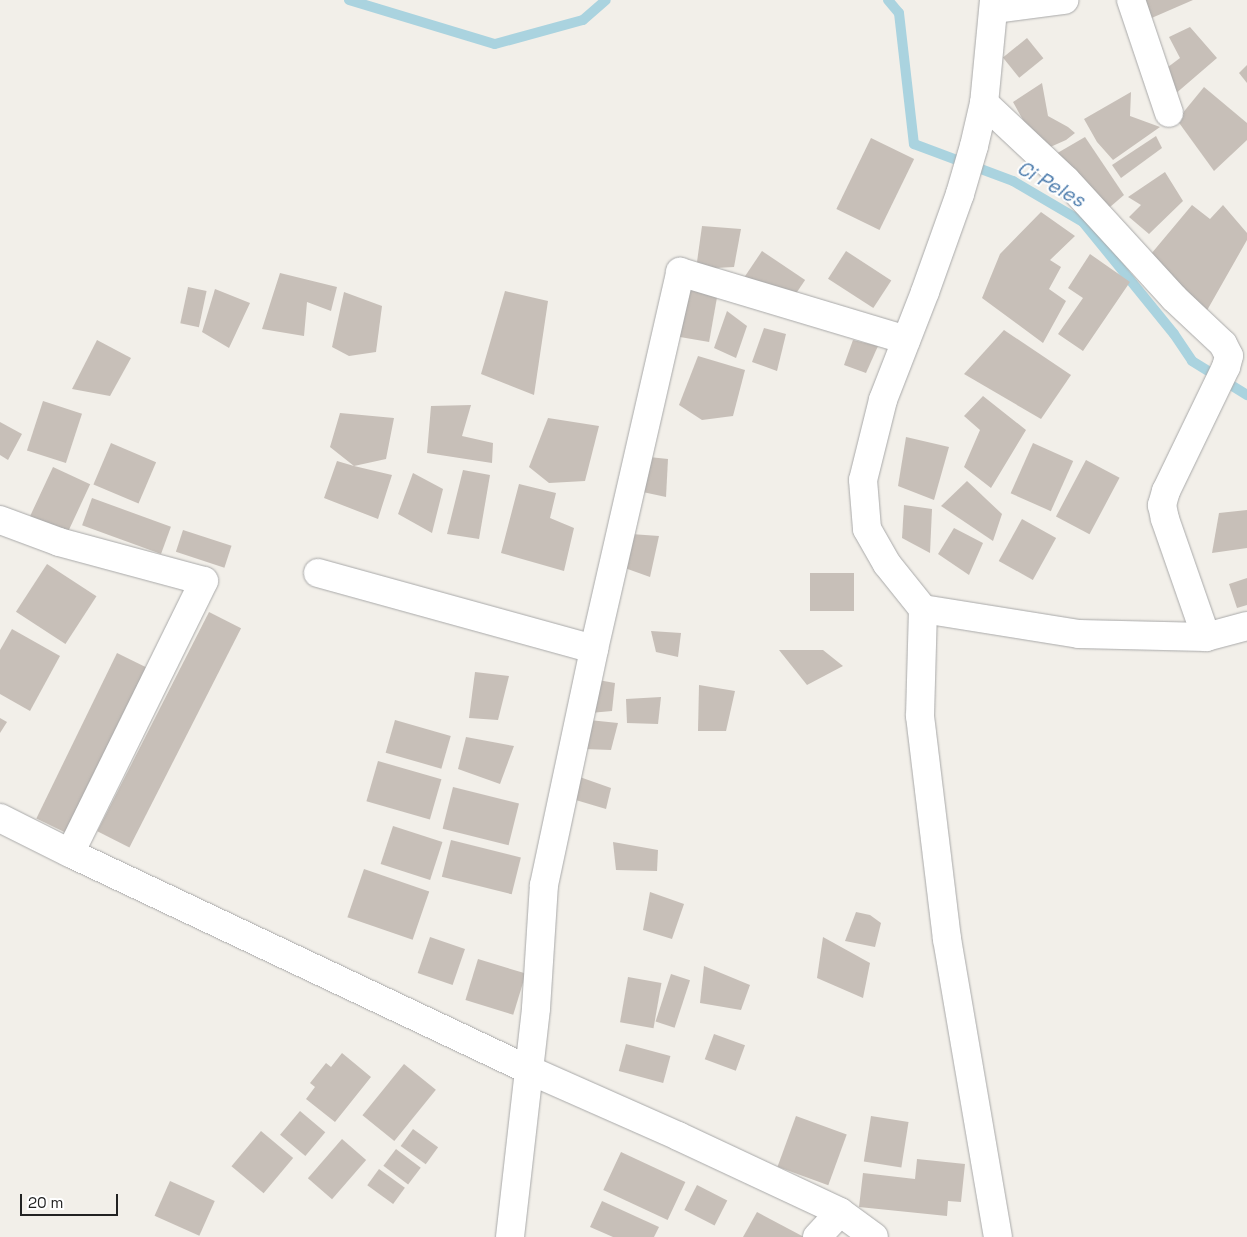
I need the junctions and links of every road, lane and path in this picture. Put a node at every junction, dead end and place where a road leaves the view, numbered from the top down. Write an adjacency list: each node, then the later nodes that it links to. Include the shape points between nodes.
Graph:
1 (1064, 0): 3 (street)
2 (1131, 0): 5 (street)
3 (994, 5): 4 (street)
4 (984, 103): 6 (street, via 960,194); 11 (street, via 1066,180 1174,298 1223,344 1229,356 1162,505)
5 (1169, 114)
6 (906, 340): 9 (street, via 883,400 864,480 867,528 887,564); 12 (street, via 680,272)
7 (0, 520): 14 (street, via 60,542 204,581)
8 (318, 572): 12 (street)
9 (923, 609): 11 (street, via 1079,634); 20 (street, via 922,735 947,939)
10 (1247, 626): 11 (street)
11 (1206, 637)
12 (594, 649): 15 (street, via 544,886 536,1008)
13 (0, 818): 14 (street)
14 (70, 853): 15 (street)
15 (527, 1069): 16 (street); 17 (street)
16 (840, 1212): 18 (street); 19 (street)
17 (510, 1237)
18 (817, 1237)
19 (874, 1237)
20 (998, 1237)

